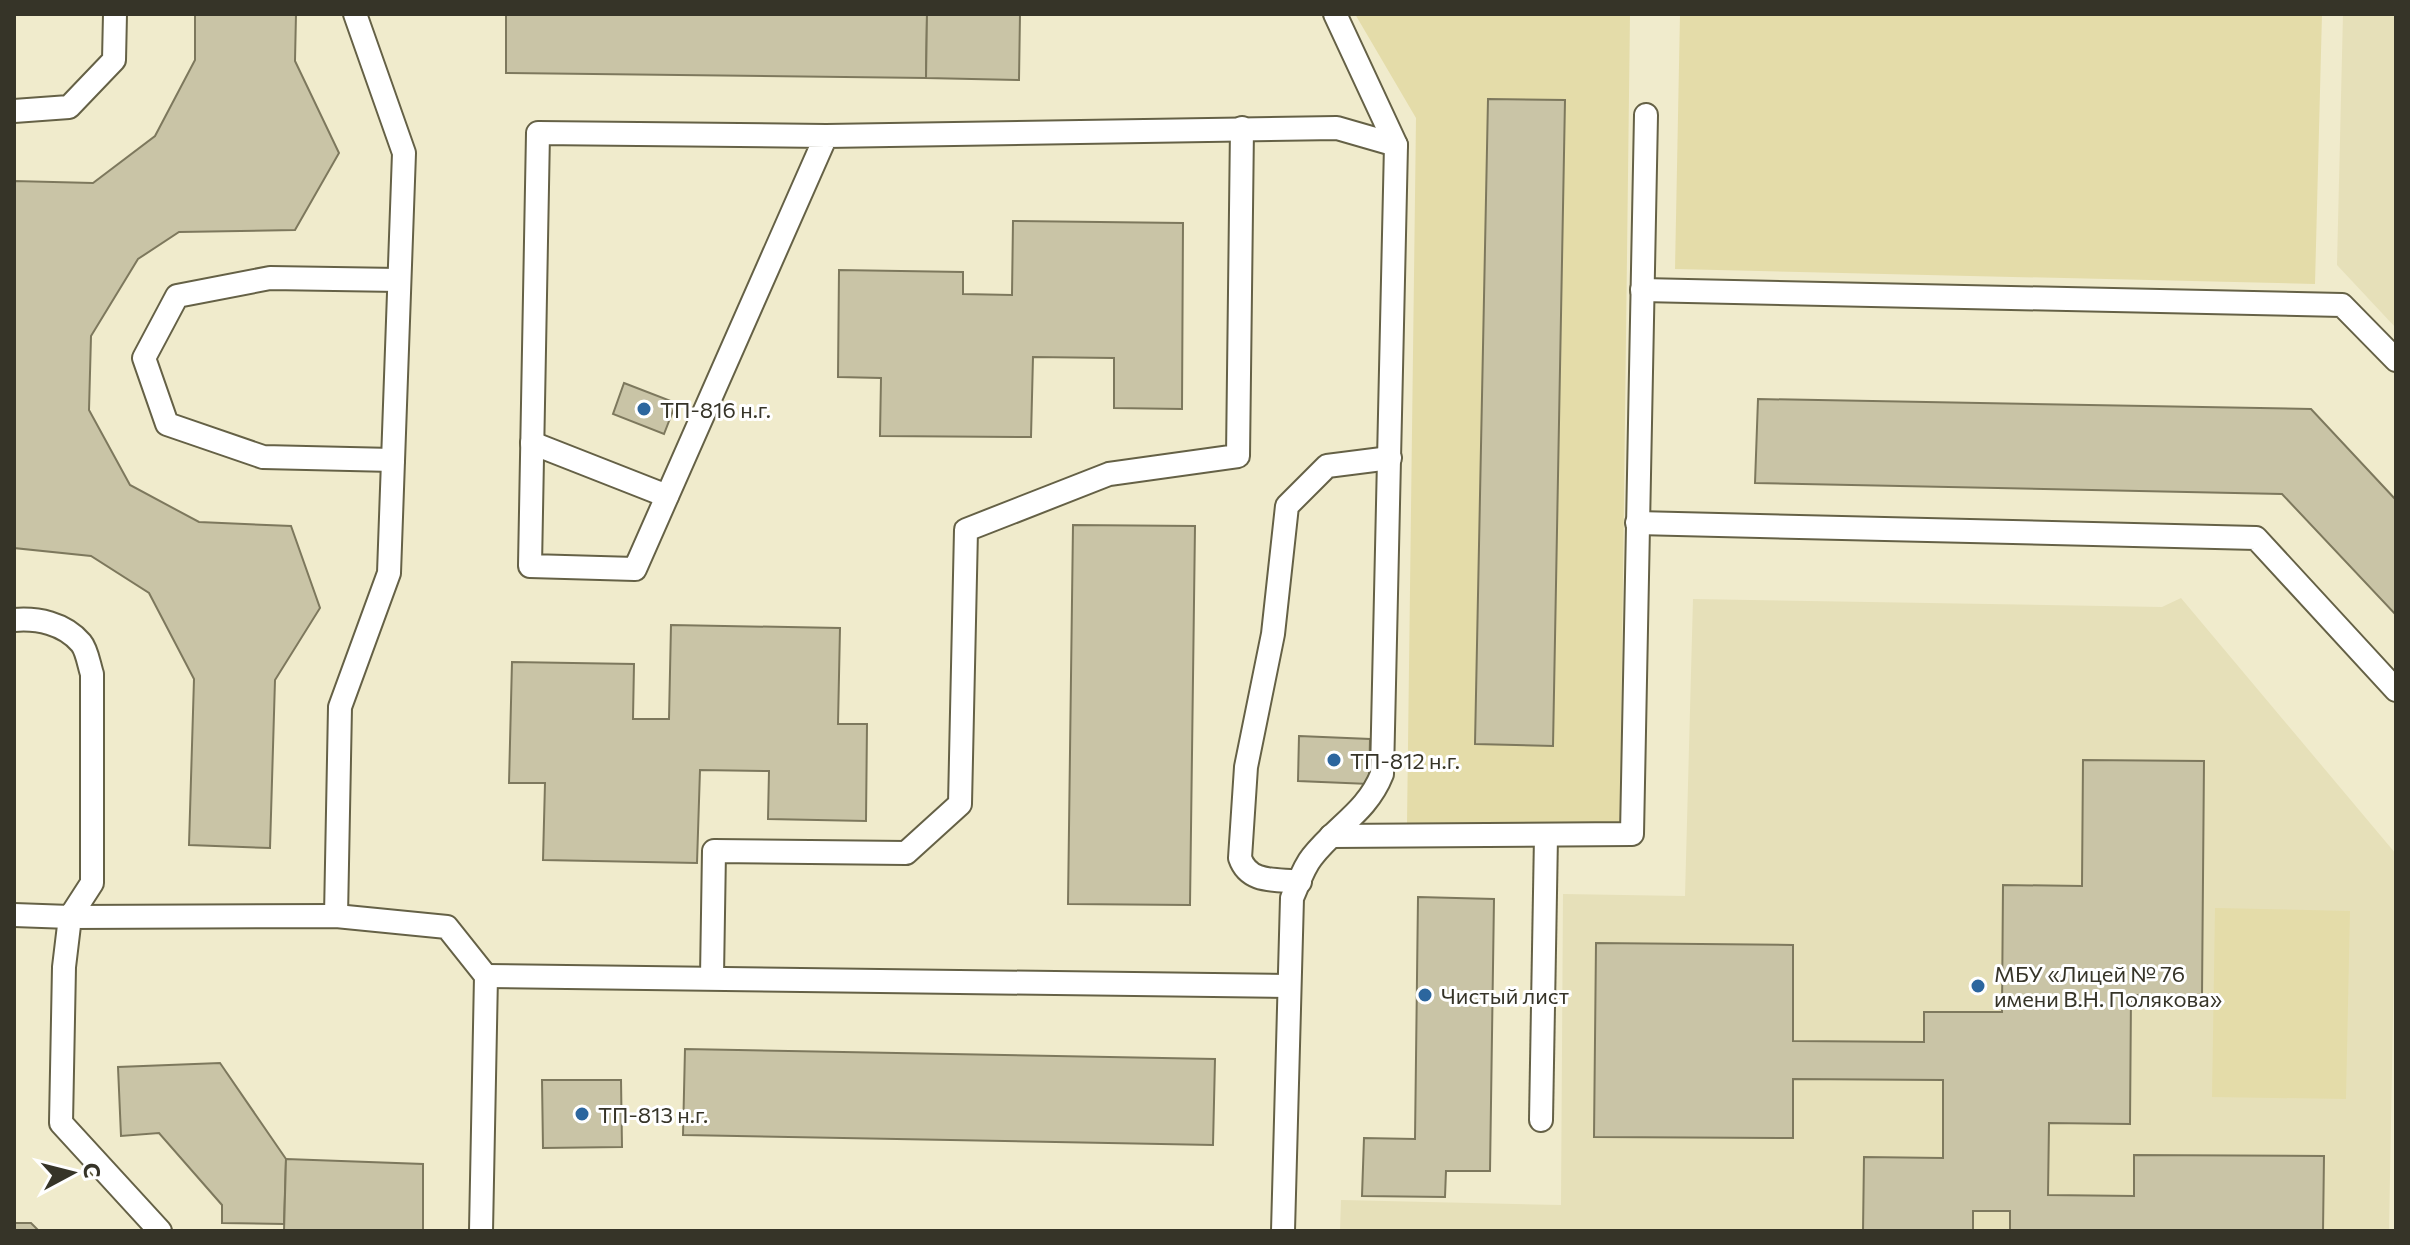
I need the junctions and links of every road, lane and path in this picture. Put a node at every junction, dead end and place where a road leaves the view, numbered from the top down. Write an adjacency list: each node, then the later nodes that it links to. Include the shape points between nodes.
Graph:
1 (115, 14): 4 (lane, via 114,60 69,107)
2 (355, 14): 9 (lane, via 404,153)
3 (1335, 14): 8 (lane)
4 (14, 111)
5 (1646, 115): 10 (lane)
6 (1242, 128): 7 (lane); 8 (lane, via 1337,128); 26 (lane, via 1238,456 1109,474 966,530 960,804 906,853 714,851)
7 (826, 136): 12 (lane, via 538,133); 15 (lane)
8 (1396, 145): 13 (lane)
9 (399, 280): 14 (lane); 14 (lane, via 270,278 177,296 144,358 167,424 263,457)
10 (1642, 290): 11 (lane, via 2342,305); 16 (lane)
11 (2396, 360)
12 (532, 443): 15 (lane); 15 (lane, via 530,566 635,569)
13 (1390, 458): 19 (lane, via 1382,774 1356,817); 21 (lane, via 1327,466 1287,506 1273,634 1246,767 1240,858 1254,877)
14 (393, 460): 23 (lane, via 389,573 340,707)
15 (667, 496)
16 (1637, 523): 18 (lane, via 2256,538); 20 (lane, via 1632,834)
17 (14, 620): 24 (lane, via 37,618 63,630 82,644 92,674 92,883)
18 (2396, 690)
19 (1331, 836): 20 (lane); 21 (lane, via 1310,859)
20 (1546, 836): 28 (lane)
21 (1300, 882): 27 (lane, via 1292,898)
22 (14, 915): 24 (lane)
23 (336, 916): 24 (lane); 25 (lane, via 447,927)
24 (70, 917): 29 (lane, via 61,1123)
25 (486, 976): 26 (lane); 30 (lane)
26 (712, 976): 27 (lane)
27 (1288, 986): 31 (lane)
28 (1541, 1120)
29 (160, 1231)
30 (481, 1231)
31 (1283, 1231)

